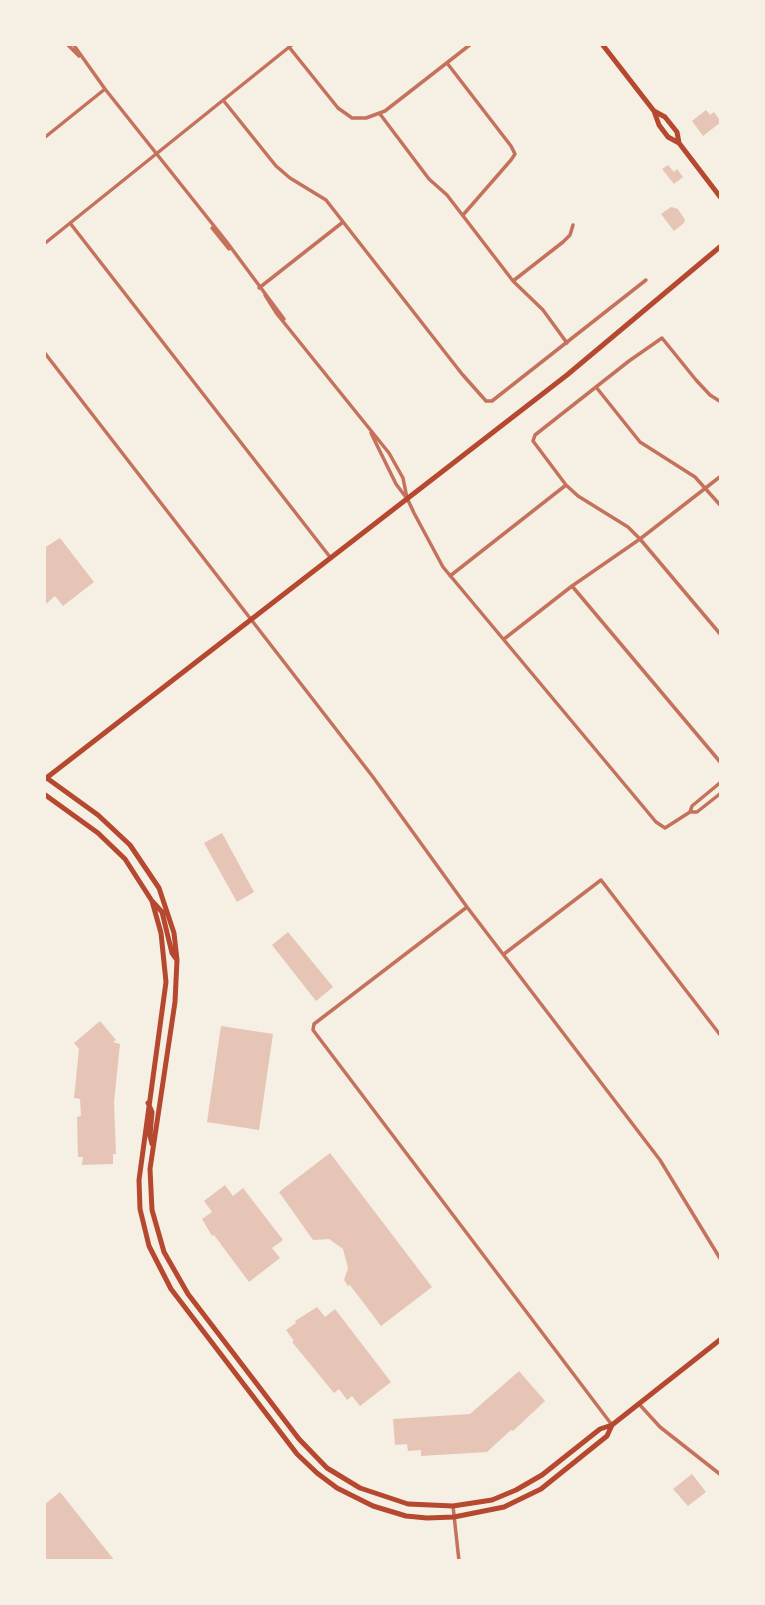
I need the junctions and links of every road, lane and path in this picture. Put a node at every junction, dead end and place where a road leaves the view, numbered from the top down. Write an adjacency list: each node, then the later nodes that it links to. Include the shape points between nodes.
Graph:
1 (70, 44): 6 (street)
2 (471, 44): 5 (street)
3 (604, 44): 8 (main road)
4 (291, 45): 7 (street); 9 (street, via 338,108 352,118)
5 (447, 63): 9 (street); 14 (street, via 514,153)
6 (105, 89): 10 (street); 12 (street)
7 (223, 100): 12 (street); 15 (street, via 276,166 326,200)
8 (654, 111): 11 (main road, via 668,137); 11 (main road, via 672,125)
9 (380, 114): 14 (street)
10 (44, 138)
11 (679, 143): 13 (main road)
12 (156, 154): 16 (street); 22 (street)
13 (721, 198)
14 (463, 215): 21 (street)
15 (343, 222): 22 (street); 23 (street, via 481,399 492,401)
16 (70, 223): 18 (street); 34 (street)
17 (573, 225): 21 (street, via 563,242)
18 (44, 244)
19 (721, 246): 31 (main road, via 566,375)
20 (646, 280): 23 (street)
21 (513, 281): 23 (street)
22 (259, 288): 27 (street)
23 (568, 342)
24 (44, 352): 37 (street)
25 (596, 387): 26 (street, via 662,338); 29 (street, via 533,440); 30 (street, via 640,442)
26 (721, 402)
27 (370, 430): 31 (street); 31 (street, via 403,478)
28 (721, 476): 30 (street)
29 (566, 485): 33 (street); 35 (street)
30 (706, 488): 32 (street); 33 (street)
31 (407, 498): 34 (main road); 35 (street)
32 (721, 506)
33 (640, 539): 36 (street); 38 (street)
34 (330, 557): 37 (main road)
35 (450, 576): 39 (street)
36 (572, 586): 39 (street); 40 (street)
37 (251, 618): 41 (main road); 47 (street)
38 (721, 635)
39 (504, 639): 45 (street, via 656,822 665,828)
40 (721, 764)
41 (45, 778): 49 (main road, via 120,834 143,863 168,911)
42 (721, 782): 45 (street)
43 (721, 793): 45 (street, via 697,812)
44 (44, 794): 46 (main road, via 117,849)
45 (690, 812)
46 (152, 901): 49 (main road, via 162,912); 51 (main road, via 166,967)
47 (467, 907): 48 (street); 58 (street, via 314,1024 313,1030)
48 (505, 954): 50 (street, via 601,880); 55 (street, via 660,1160)
49 (177, 960): 52 (main road)
50 (721, 1036)
51 (148, 1103): 52 (main road); 53 (main road)
52 (153, 1146): 54 (main road)
53 (139, 1195): 54 (main road); 61 (main road, via 146,1238 164,1278 308,1465 337,1488 373,1506 406,1516)
54 (150, 1195): 60 (main road, via 157,1232 172,1270 312,1454 343,1479 383,1497 421,1506)
55 (721, 1260)
56 (721, 1339): 57 (main road)
57 (639, 1404): 58 (main road); 59 (street, via 660,1427)
58 (612, 1425): 60 (main road, via 600,1429 526,1485 492,1500); 61 (main road, via 607,1436 541,1489 504,1507)
59 (721, 1475)
60 (453, 1506): 61 (street)
61 (454, 1517): 62 (street)
62 (459, 1561)

